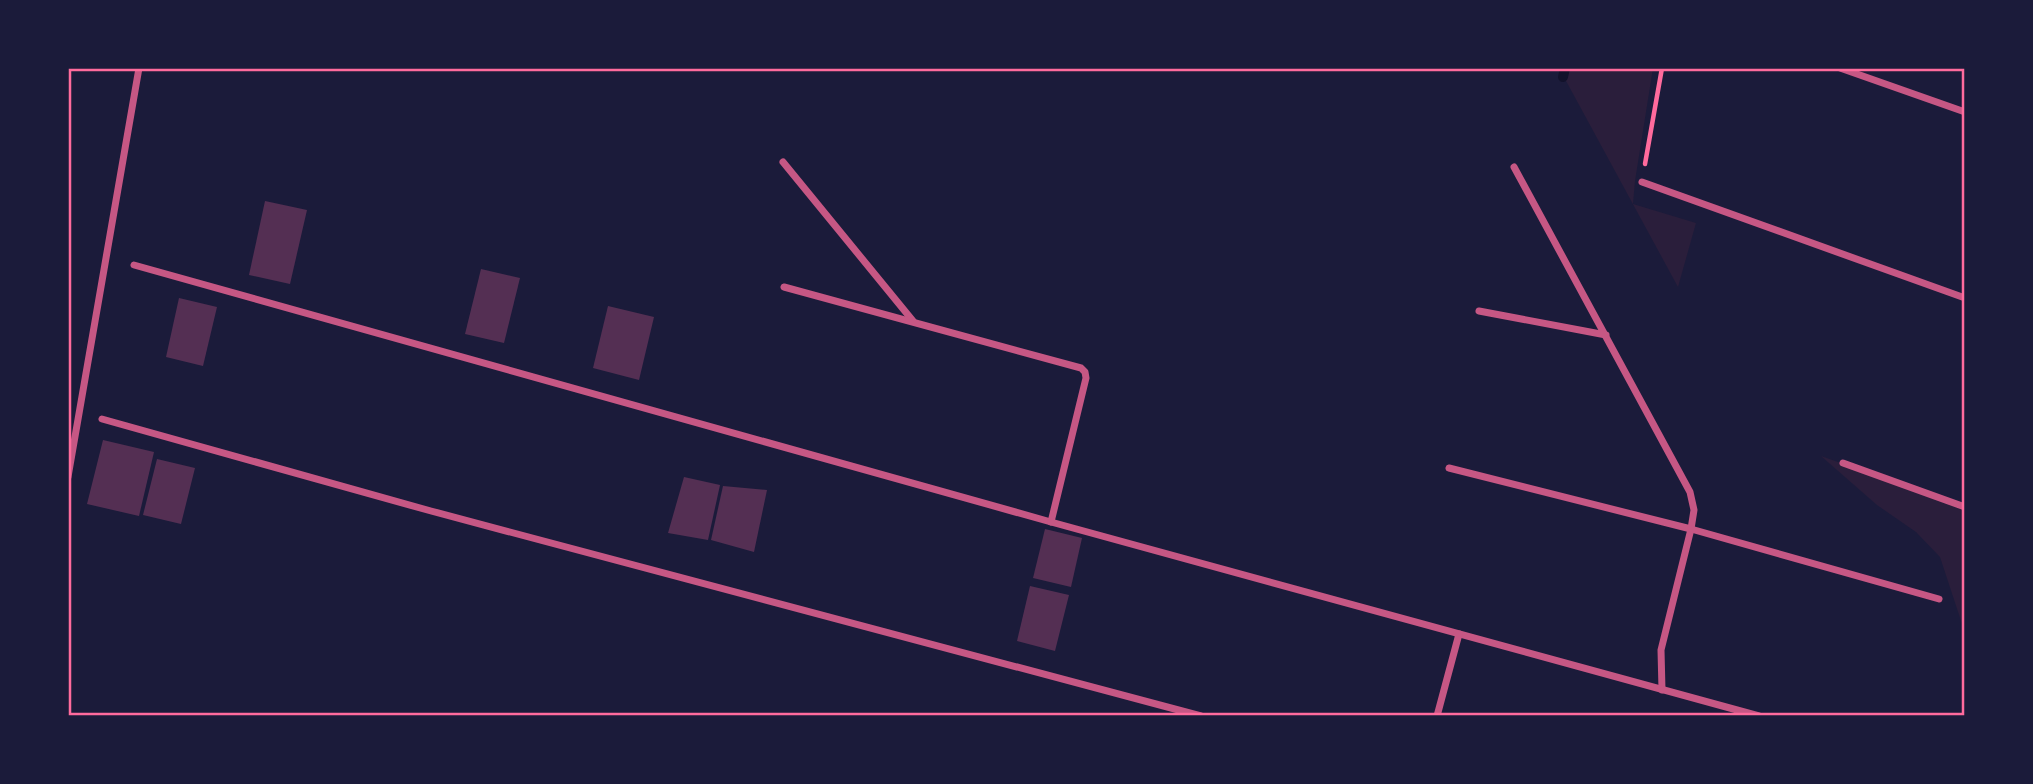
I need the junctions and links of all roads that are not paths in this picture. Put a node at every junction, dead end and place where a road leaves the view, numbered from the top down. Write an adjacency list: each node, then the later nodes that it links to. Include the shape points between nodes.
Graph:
1 (139, 68): 16 (street)
2 (1840, 68): 3 (street)
3 (1965, 112)
4 (783, 162): 11 (street)
5 (1514, 167): 12 (street)
6 (1642, 182): 9 (street)
7 (134, 265): 18 (street)
8 (784, 287): 11 (street)
9 (1965, 298)
10 (1479, 311): 12 (street)
11 (913, 321): 18 (street, via 1086,372)
12 (1606, 335): 19 (street, via 1690,492 1694,510)
13 (102, 419): 23 (street)
14 (1843, 463): 17 (street)
15 (1448, 468): 19 (street)
16 (68, 477)
17 (1965, 507)
18 (1051, 522): 21 (street)
19 (1691, 529): 20 (street); 22 (street, via 1661,650)
20 (1939, 600)
21 (1459, 634): 22 (street); 24 (street)
22 (1662, 690): 25 (street)
23 (1200, 716)
24 (1437, 716)
25 (1759, 716)

